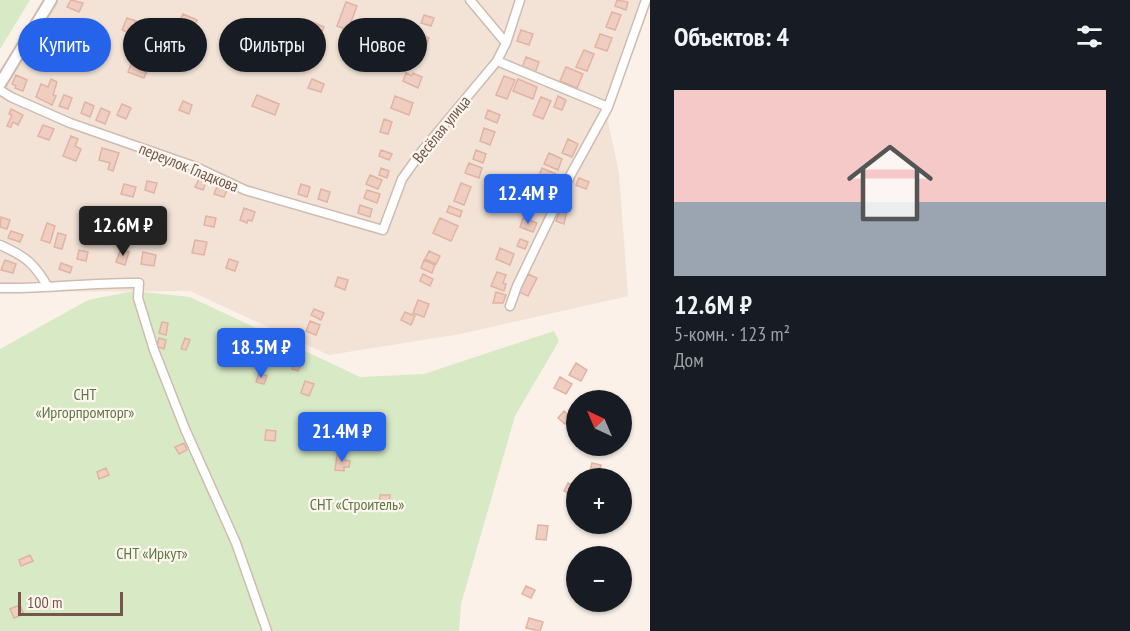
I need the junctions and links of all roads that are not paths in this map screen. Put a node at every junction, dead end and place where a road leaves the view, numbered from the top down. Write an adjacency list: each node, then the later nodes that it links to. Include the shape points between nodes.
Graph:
1 (51, 0): 7 (street)
2 (470, 0): 5 (street)
3 (520, 0): 5 (street, Весёлая улица)
4 (646, 0): 9 (street)
5 (506, 43): 6 (street, Весёлая улица)
6 (497, 61): 9 (street); 10 (street, Весёлая улица, via 402,179)
7 (0, 84)
8 (0, 90): 10 (street, переулок Гладкова, via 70,123 196,167 245,190)
9 (608, 107): 14 (street, via 570,176)
10 (383, 230)
11 (0, 245): 12 (street, via 32,263)
12 (48, 287): 13 (street); 15 (street, via 139,282 138,298 154,350 236,543)
13 (0, 288)
14 (510, 306)
15 (267, 631)

